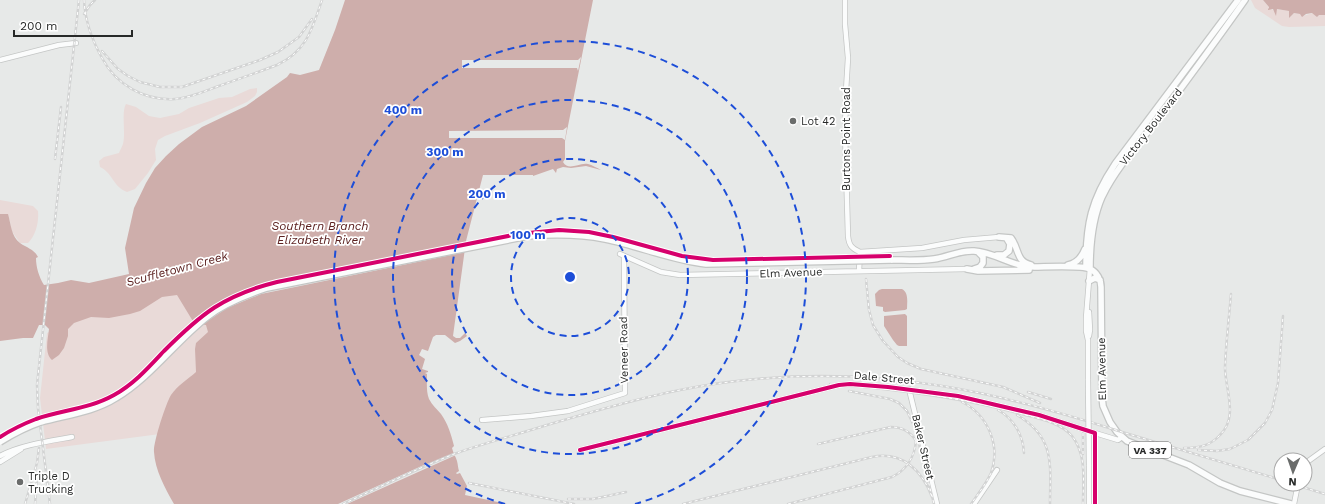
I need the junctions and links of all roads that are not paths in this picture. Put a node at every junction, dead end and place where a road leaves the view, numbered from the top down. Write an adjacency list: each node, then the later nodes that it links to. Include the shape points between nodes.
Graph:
1 (845, 0): 11 (street, Burtons Point Road, via 848,58 845,133 848,236 850,246)
2 (1238, 0): 6 (main road, Victory Boulevard, via 1115,164)
3 (1245, 0): 6 (main road, Victory Boulevard)
4 (76, 43): 5 (street)
5 (0, 60)
6 (1101, 193): 8 (main road, Victory Boulevard, via 1089,222); 18 (main road, Victory Boulevard, via 1092,231)
7 (999, 237): 9 (main road, via 1011,238); 11 (street, via 922,248); 12 (main road, via 1008,241 1010,249 1004,255)
8 (1086, 242): 17 (main road, via 1078,260); 18 (main road, Victory Boulevard)
9 (1015, 249): 14 (main road); 15 (main road, via 1024,262)
10 (974, 251): 12 (main road); 19 (main road, via 981,253 983,265); 28 (main road, bridge, via 933,259 706,264 683,261 606,239 552,234 528,236 267,288 236,300 208,316 142,379 115,399 88,410 30,426)
11 (860, 252): 20 (street)
12 (991, 254): 14 (main road)
13 (622, 255): 20 (street, Elm Avenue, via 661,272 680,275); 24 (street, Veneer Road, via 625,393 568,411)
14 (1012, 262): 15 (main road)
15 (1032, 267): 16 (main road); 16 (main road); 19 (main road, via 978,271)
16 (1051, 267): 17 (main road)
17 (1060, 267): 18 (main road)
18 (1088, 268): 21 (main road, via 1096,273); 22 (street)
19 (967, 269): 20 (street, Elm Avenue)
20 (859, 271)
21 (1100, 280): 22 (main road, via 1095,278); 26 (main road, Elm Avenue / VA 337, via 1103,406 1110,422)
22 (1089, 284): 39 (street, bridge, via 1086,324)
23 (909, 389): 25 (street, Dale Street, via 1004,406); 31 (street, Dale Street, via 842,384); 37 (street, Baker Street)
24 (482, 420)
25 (1095, 433): 26 (street, Dale Street, via 1118,440); 40 (street)
26 (1122, 437): 41 (main road, Elm Avenue / VA 337, via 1189,465 1240,491)
27 (72, 438): 29 (street)
28 (0, 442)
29 (24, 448): 32 (street); 34 (street)
30 (1325, 449): 33 (street)
31 (580, 450)
32 (0, 456)
33 (1313, 458)
34 (0, 462)
35 (997, 470): 38 (street)
36 (1296, 492): 41 (street)
37 (937, 504)
38 (974, 504)
39 (1089, 504)
40 (1095, 504)
41 (1292, 504)

